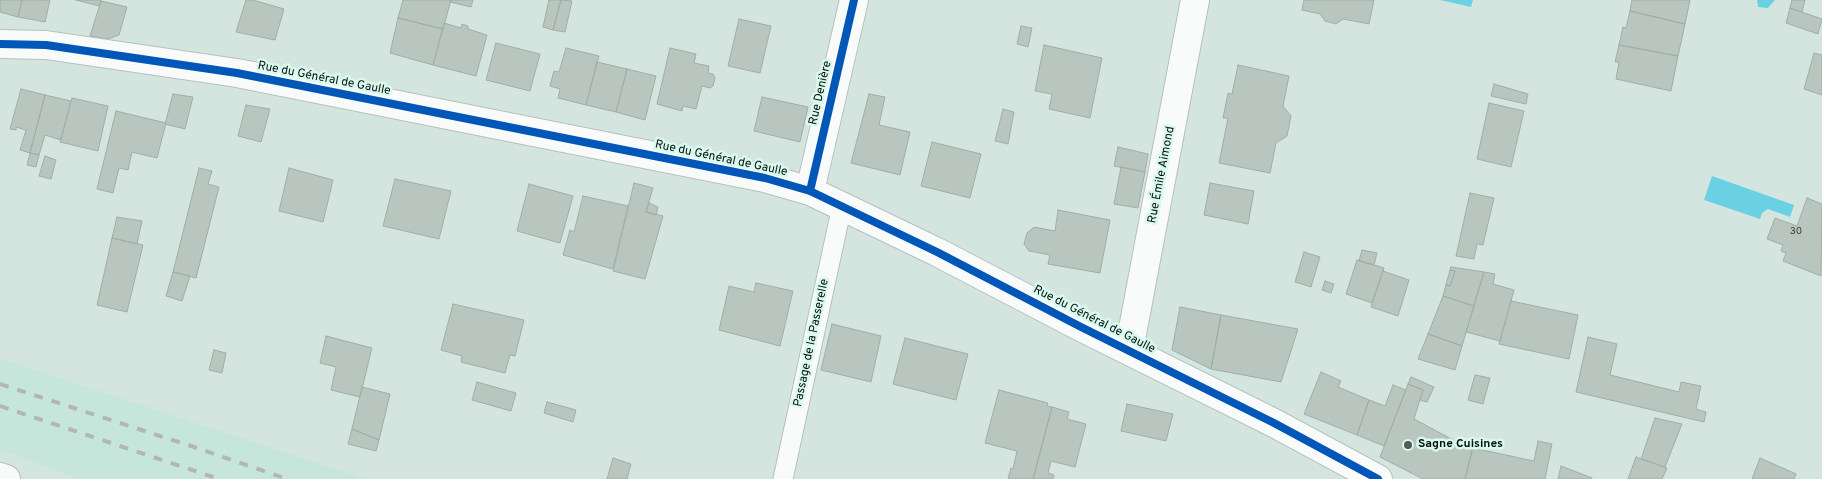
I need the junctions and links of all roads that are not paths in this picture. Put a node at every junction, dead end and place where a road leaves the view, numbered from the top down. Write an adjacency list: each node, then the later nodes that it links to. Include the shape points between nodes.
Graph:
1 (854, 0): 4 (street, Rue Denière)
2 (1195, 0): 6 (street, Rue Émile Aimond)
3 (0, 44): 4 (street, Rue du Général de Gaulle, via 46,45 237,73 765,178)
4 (810, 191): 5 (street, Rue du Général de Gaulle)
5 (842, 206): 6 (street, Rue du Général de Gaulle); 9 (lane, Passage de la Passerelle)
6 (1129, 350): 10 (street, Rue du Général de Gaulle)
7 (0, 477): 8 (street)
8 (6, 479)
9 (783, 479)
10 (1378, 479)

